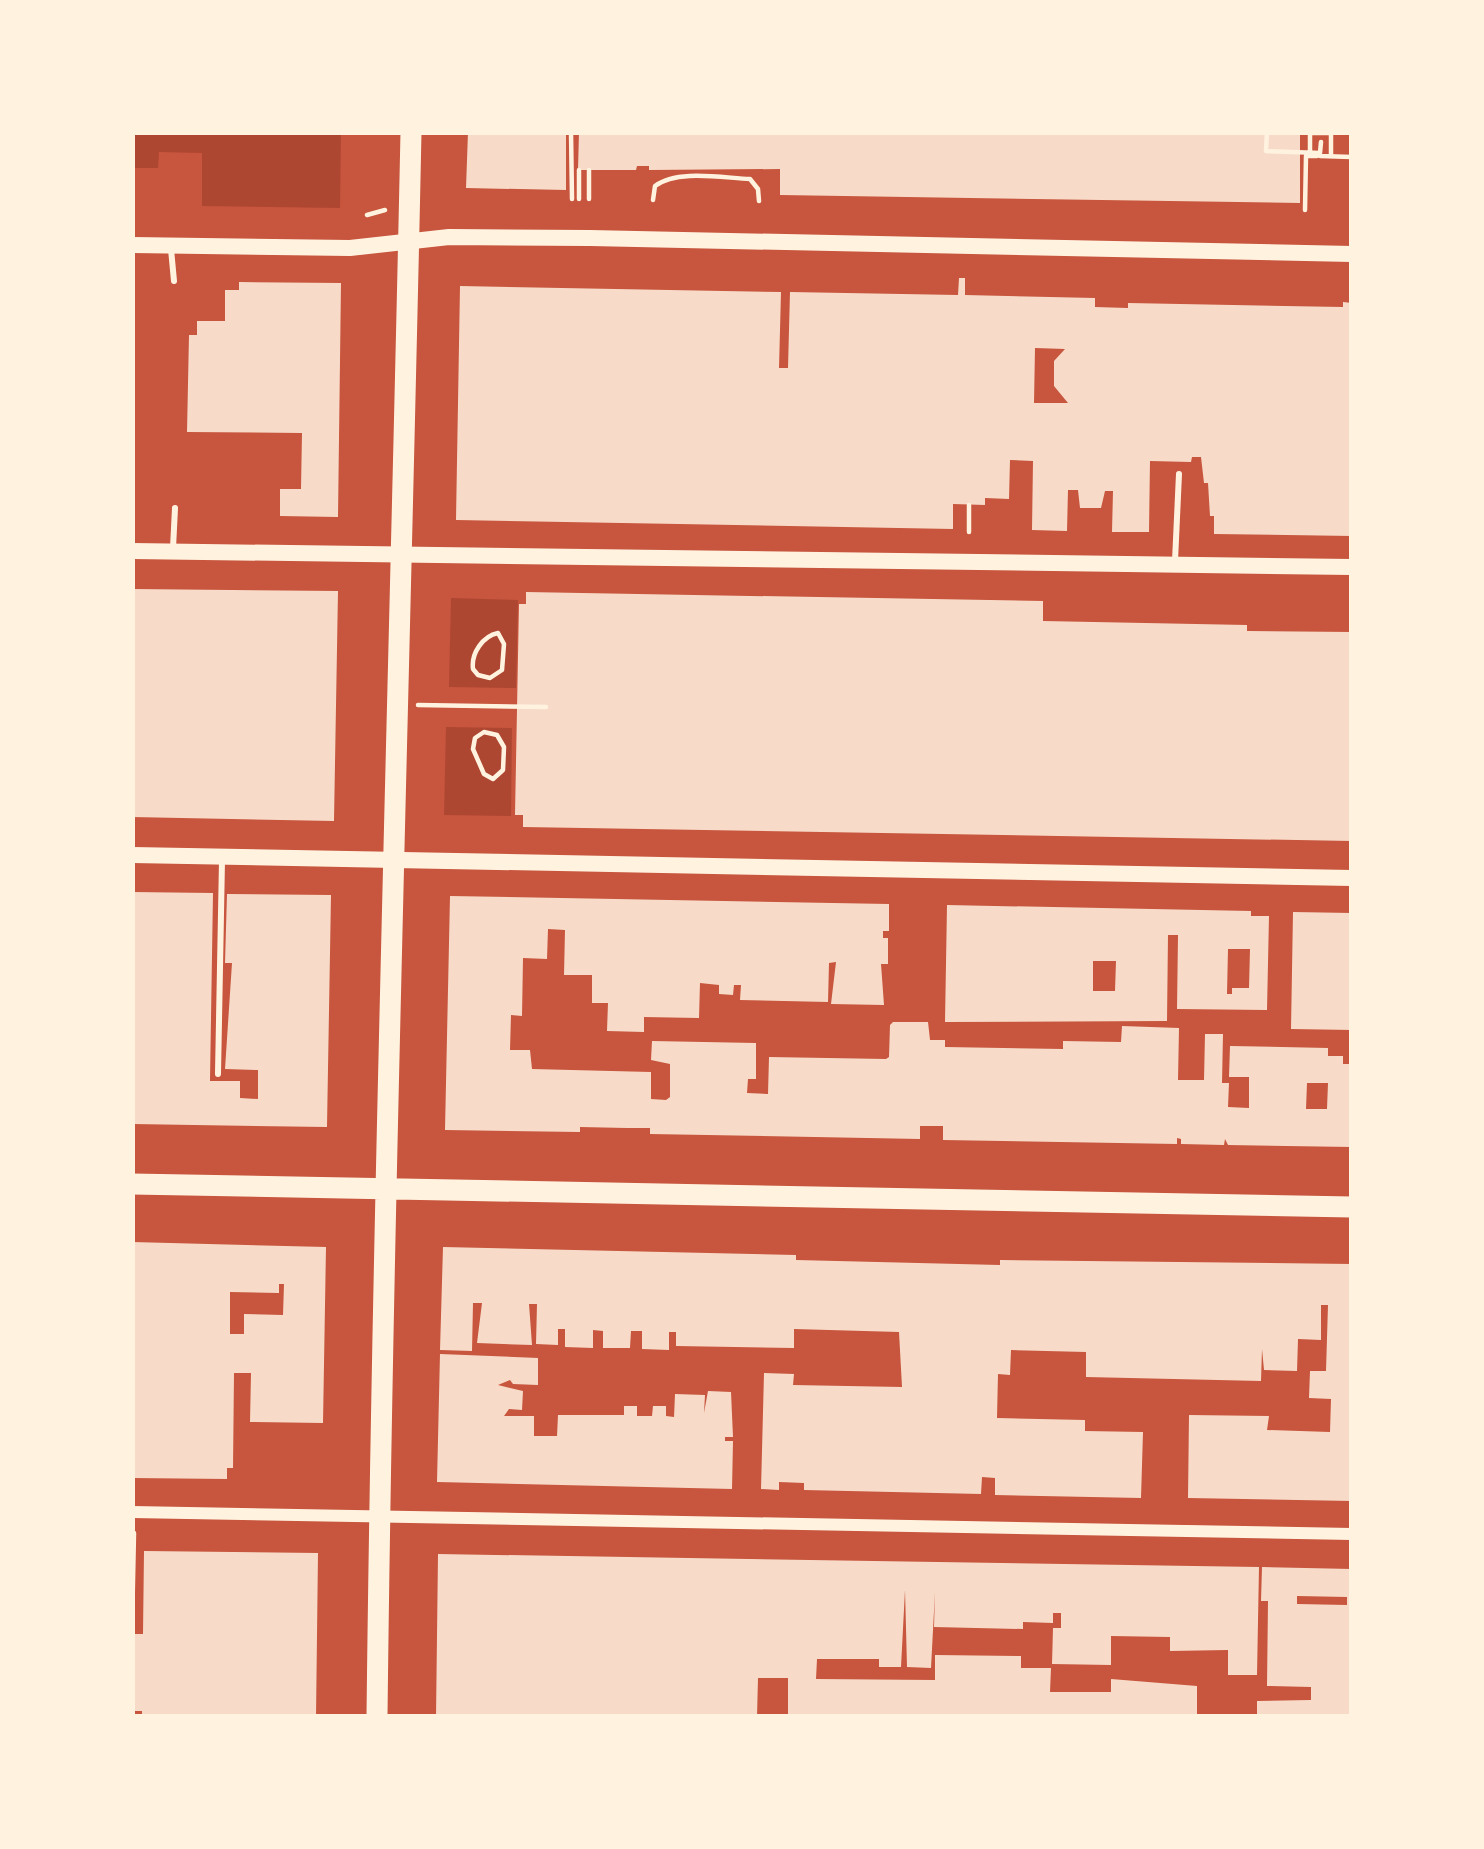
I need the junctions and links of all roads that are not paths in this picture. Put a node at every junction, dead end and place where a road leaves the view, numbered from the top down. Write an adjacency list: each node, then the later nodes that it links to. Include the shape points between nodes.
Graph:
1 (411, 132): 2 (main road)
2 (409, 242): 4 (street); 5 (street, via 614,238); 11 (main road)
3 (132, 245): 4 (street)
4 (171, 245): 6 (lane)
5 (1352, 254)
6 (174, 281)
7 (1179, 474): 12 (lane)
8 (175, 508): 10 (lane)
9 (132, 551): 10 (street)
10 (172, 552): 11 (street)
11 (403, 556): 12 (street); 16 (main road)
12 (1175, 565): 13 (street)
13 (1352, 566)
14 (132, 855): 15 (street)
15 (222, 856): 16 (street); 18 (lane)
16 (395, 860): 17 (street); 20 (main road)
17 (1352, 878)
18 (218, 1074)
19 (132, 1184): 20 (main road)
20 (384, 1188): 21 (main road); 23 (main road)
21 (1352, 1207)
22 (132, 1512): 23 (street)
23 (379, 1516): 24 (street); 25 (main road)
24 (1352, 1534)
25 (377, 1717)

